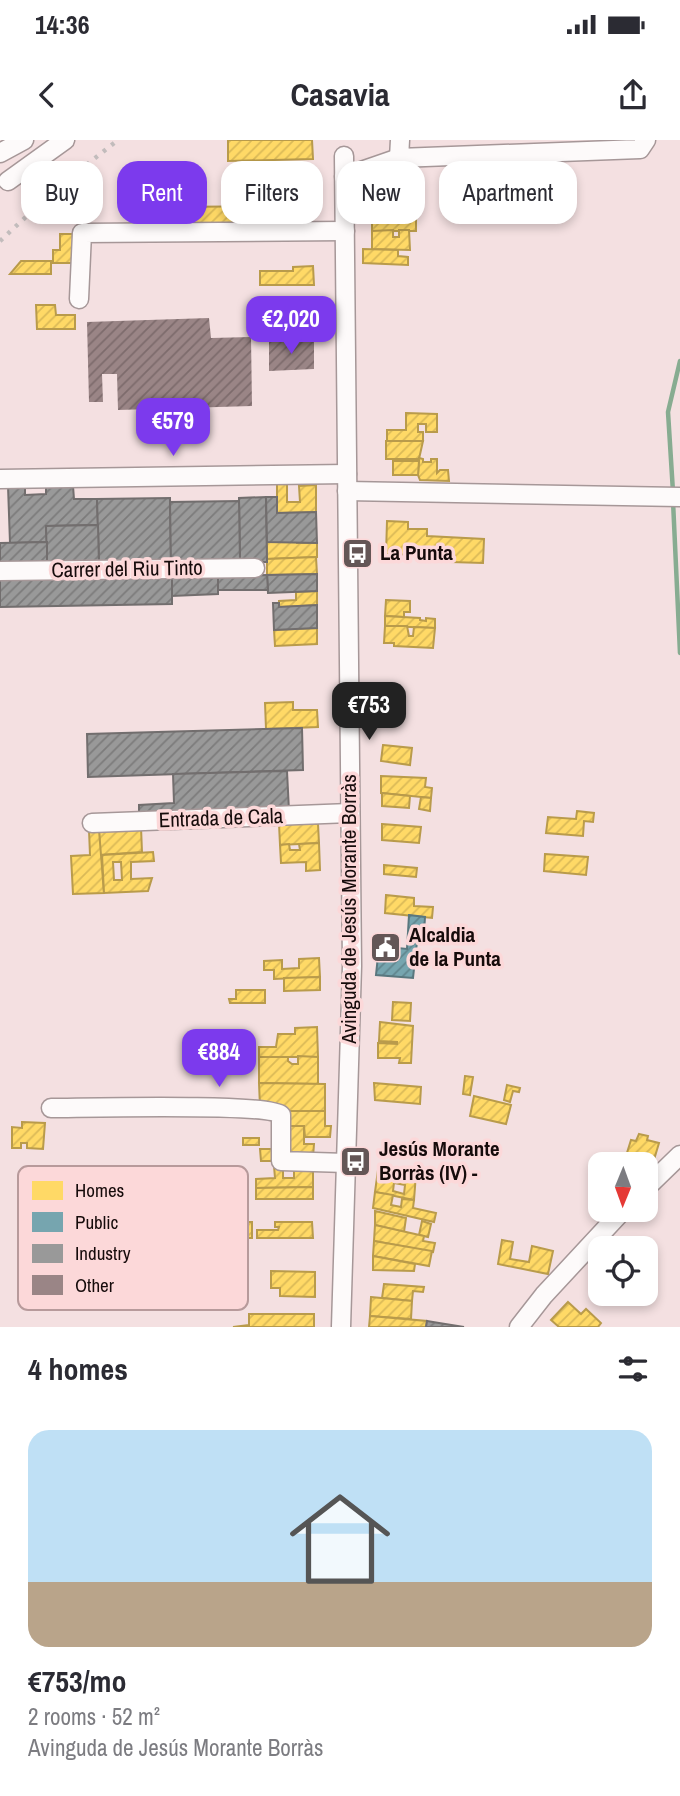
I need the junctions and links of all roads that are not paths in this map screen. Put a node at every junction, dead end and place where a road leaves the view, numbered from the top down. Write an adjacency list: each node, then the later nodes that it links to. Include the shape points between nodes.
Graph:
1 (24, 140): 6 (street)
2 (46, 140): 10 (street)
3 (65, 140): 10 (street)
4 (646, 140): 5 (street, via 640,149)
5 (399, 149): 9 (street)
6 (0, 153)
7 (344, 156): 8 (street, Avinguda de Jesús Morante Borràs)
8 (344, 161)
9 (375, 161)
10 (4, 185)
11 (345, 224): 12 (street, Avinguda de Jesús Morante Borràs)
12 (345, 231): 13 (street, via 82,233); 15 (street, Avinguda de Jesús Morante Borràs)
13 (79, 299)
14 (0, 480): 15 (street)
15 (347, 483): 16 (street); 19 (street, Avinguda de Jesús Morante Borràs)
16 (680, 498)
17 (255, 568): 18 (street, Carrer del Riu Tinto)
18 (0, 571)
19 (351, 813): 20 (street, Entrada de Cala); 23 (street, Avinguda de Jesús Morante Borràs)
20 (93, 823)
21 (51, 1108): 23 (street, via 275,1110 281,1115 281,1161)
22 (680, 1155): 24 (street)
23 (346, 1163): 26 (street, Avinguda de Jesús Morante Borràs)
24 (658, 1176)
25 (612, 1222): 27 (street)
26 (341, 1327)
27 (519, 1327)

